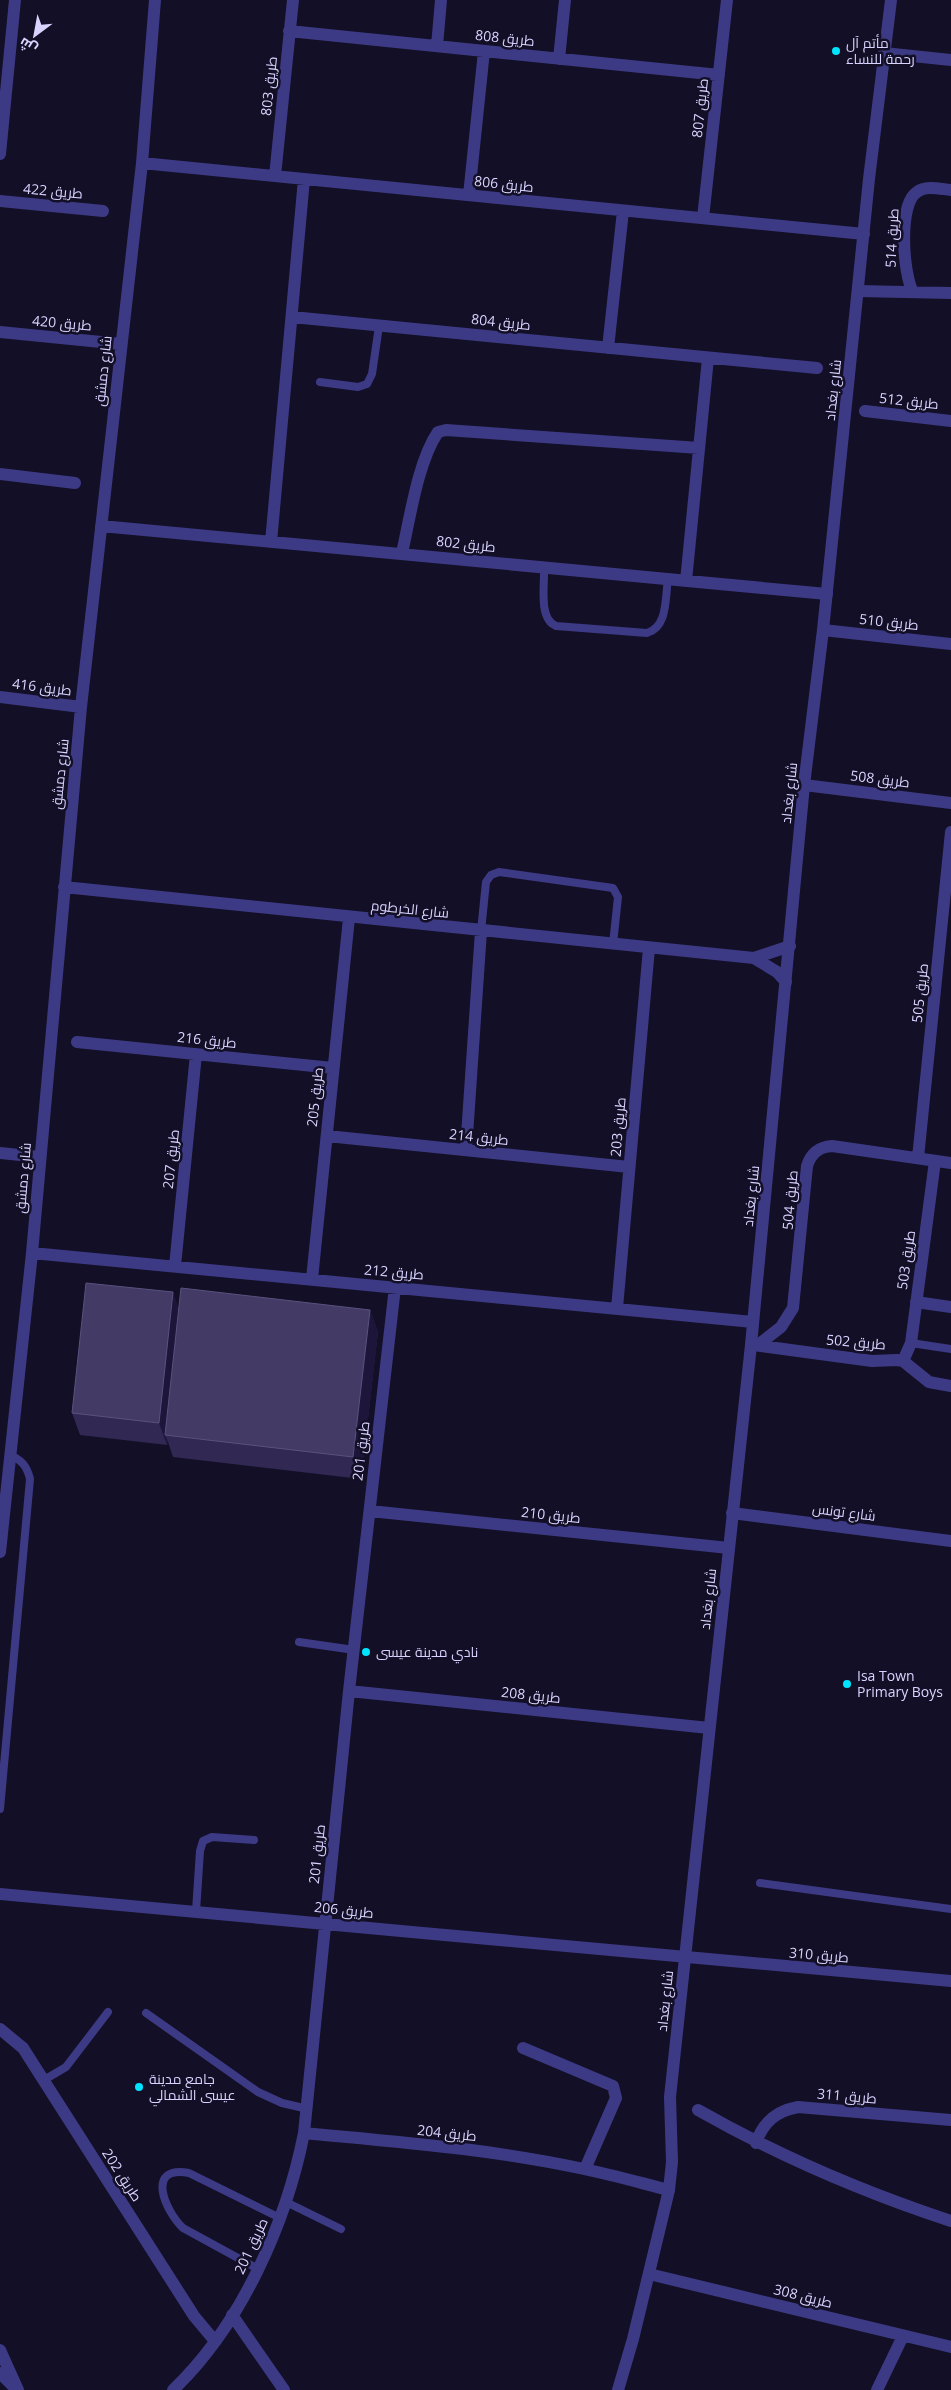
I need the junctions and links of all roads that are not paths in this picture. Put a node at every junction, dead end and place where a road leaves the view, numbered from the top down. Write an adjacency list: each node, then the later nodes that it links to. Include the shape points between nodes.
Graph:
1 (15, 0): 15 (street)
2 (155, 0): 17 (street, شارع دمشق)
3 (293, 0): 8 (street, طريق 803)
4 (442, 0): 9 (street)
5 (565, 0): 12 (street)
6 (727, 0): 14 (street, طريق 807)
7 (890, 0): 11 (street, شارع بغداد)
8 (289, 31): 9 (street, طريق 808); 18 (street, طريق 803)
9 (437, 46): 10 (street, طريق 808)
10 (484, 51): 12 (street, طريق 808); 21 (street)
11 (884, 53): 13 (street); 26 (street, شارع بغداد)
12 (559, 59): 14 (street, طريق 808)
13 (951, 60)
14 (719, 75): 25 (street, طريق 807)
15 (2, 110): 16 (street)
16 (0, 154)
17 (142, 163): 18 (street, طريق 806); 33 (street, شارع دمشق)
18 (275, 176): 19 (street, طريق 806)
19 (304, 179): 21 (street, طريق 806); 30 (street)
20 (951, 190): 28 (street, طريق 514, via 925,188 917,192 907,206 904,267)
21 (469, 195): 23 (street, طريق 806)
22 (0, 201): 24 (street, طريق 422)
23 (623, 210): 25 (street, طريق 806); 34 (street)
24 (103, 211)
25 (703, 218): 26 (street, طريق 806)
26 (864, 234): 27 (street, شارع بغداد)
27 (858, 291): 28 (street); 49 (street, شارع بغداد)
28 (913, 292): 29 (street)
29 (951, 293)
30 (292, 317): 31 (street, طريق 804); 44 (street)
31 (379, 326): 34 (street, طريق 804); 37 (lane, via 372,374 367,384 358,387)
32 (0, 332): 33 (street, طريق 420)
33 (121, 344): 43 (street, شارع دمشق)
34 (608, 348): 35 (street, طريق 804)
35 (708, 358): 36 (street, طريق 804); 40 (street)
36 (817, 368)
37 (320, 382)
38 (865, 411): 39 (street, طريق 512)
39 (951, 421)
40 (699, 448): 45 (street, via 438,432 420,477); 48 (street)
41 (0, 474): 42 (street)
42 (75, 483)
43 (101, 526): 44 (street, طريق 802); 53 (street, شارع دمشق)
44 (271, 542): 45 (street, طريق 802)
45 (402, 553): 46 (street, طريق 802)
46 (544, 567): 47 (street, طريق 802); 47 (lane, via 545,615 556,626 652,631 663,619)
47 (668, 579): 48 (street, طريق 802)
48 (686, 580): 49 (street, طريق 802)
49 (827, 594): 50 (street, شارع بغداد)
50 (823, 630): 51 (street, طريق 510); 54 (street, شارع بغداد)
51 (951, 644)
52 (0, 697): 53 (street, طريق 416)
53 (81, 707): 57 (street, شارع دمشق)
54 (804, 785): 55 (street, طريق 508); 62 (street, شارع بغداد)
55 (951, 803)
56 (951, 832): 60 (street, طريق 505)
57 (64, 887): 58 (street, شارع الخرطوم); 72 (street, شارع دمشق)
58 (349, 918): 59 (street, شارع الخرطوم); 68 (street, طريق 205)
59 (481, 931): 61 (street, شارع الخرطوم); 61 (lane, via 486,882 499,872 613,888 618,897); 70 (street)
60 (946, 935): 73 (street, طريق 505)
61 (614, 944): 63 (street, شارع الخرطوم)
62 (790, 946): 64 (street, شارع الخرطوم); 65 (street, شارع بغداد)
63 (649, 948): 64 (street, شارع الخرطوم); 76 (street, طريق 203)
64 (754, 958): 65 (street, شارع الخرطوم, via 777,972)
65 (786, 982): 84 (street, شارع بغداد)
66 (77, 1042): 67 (street, طريق 216)
67 (196, 1054): 68 (street, طريق 216); 78 (street, طريق 207)
68 (333, 1068): 69 (street, طريق 205)
69 (326, 1136): 70 (street, طريق 214); 79 (street, طريق 205)
70 (466, 1150): 76 (street, طريق 214)
71 (0, 1153): 72 (street)
72 (40, 1156): 77 (street, شارع دمشق)
73 (918, 1158): 74 (street, طريق 504); 86 (street, طريق 504, via 832,1146 813,1154 807,1166 793,1308 781,1327)
74 (935, 1161): 75 (street, طريق 504); 81 (street, طريق 503)
75 (951, 1163)
76 (629, 1167): 83 (street, طريق 203)
77 (32, 1253): 78 (street, طريق 212); 90 (street, شارع دمشق)
78 (175, 1266): 79 (street, طريق 212)
79 (312, 1280): 80 (street, طريق 212)
80 (395, 1287): 83 (street, طريق 212); 91 (street, طريق 201)
81 (916, 1302): 82 (street); 85 (street, طريق 503)
82 (951, 1307)
83 (616, 1308): 84 (street, طريق 212)
84 (753, 1322): 86 (street, شارع بغداد)
85 (911, 1343): 87 (lane); 88 (street, طريق 503)
86 (754, 1345): 88 (street, طريق 502, via 872,1362); 92 (street, شارع بغداد)
87 (951, 1349)
88 (903, 1361): 89 (street, طريق 502, via 928,1382)
89 (951, 1386)
90 (4, 1455): 95 (street, شارع دمشق); 100 (lane, via 20,1460 30,1479)
91 (370, 1511): 94 (street, طريق 210); 97 (street, طريق 201)
92 (732, 1513): 93 (street, شارع تونس); 94 (street, شارع بغداد)
93 (951, 1541)
94 (729, 1548): 99 (street, شارع بغداد)
95 (0, 1552)
96 (300, 1642): 97 (lane)
97 (354, 1650): 98 (street, طريق 201)
98 (349, 1691): 99 (street, طريق 208); 106 (street, طريق 201)
99 (709, 1728): 107 (street, شارع بغداد)
100 (0, 1809)
101 (254, 1840): 105 (lane, via 212,1837 203,1841)
102 (760, 1884): 104 (lane)
103 (0, 1894): 105 (street, طريق 206)
104 (951, 1909)
105 (196, 1911): 106 (street, طريق 206)
106 (324, 1923): 107 (street, طريق 206); 114 (street, طريق 201)
107 (685, 1959): 108 (street, طريق 310); 120 (street, شارع بغداد, via 670,2097 672,2162)
108 (951, 1981)
109 (108, 2012): 113 (lane, via 66,2067)
110 (146, 2013): 114 (lane, via 258,2092 282,2103)
111 (0, 2029): 113 (street, طريق 202, via 23,2048)
112 (523, 2048): 119 (street, via 613,2086 616,2098)
113 (44, 2080): 129 (street, طريق 202, via 194,2316)
114 (308, 2108): 117 (street, طريق 201)
115 (698, 2110): 118 (street)
116 (951, 2120): 118 (street, طريق 311, via 798,2107 771,2118)
117 (304, 2133): 119 (street, طريق 204, via 475,2150); 121 (street, طريق 201)
118 (756, 2142): 123 (street, via 878,2196)
119 (585, 2169): 120 (street, طريق 204)
120 (669, 2190): 126 (street, شارع بغداد)
121 (286, 2202): 122 (street, طريق 201); 124 (lane)
122 (280, 2218): 125 (street, طريق 201); 125 (lane, via 188,2173 171,2174 164,2181 163,2198 174,2220 193,2234)
123 (951, 2221)
124 (341, 2229)
125 (258, 2269): 127 (street, طريق 201)
126 (648, 2274): 128 (street, طريق 308); 136 (street, شارع بغداد)
127 (232, 2315): 129 (street, طريق 201); 135 (street)
128 (902, 2336): 130 (street, طريق 308); 137 (street)
129 (214, 2340): 134 (street, طريق 201)
130 (951, 2347)
131 (0, 2350): 133 (street)
132 (0, 2373): 133 (street)
133 (17, 2390)
134 (173, 2390)
135 (284, 2390)
136 (618, 2390)
137 (876, 2390)

